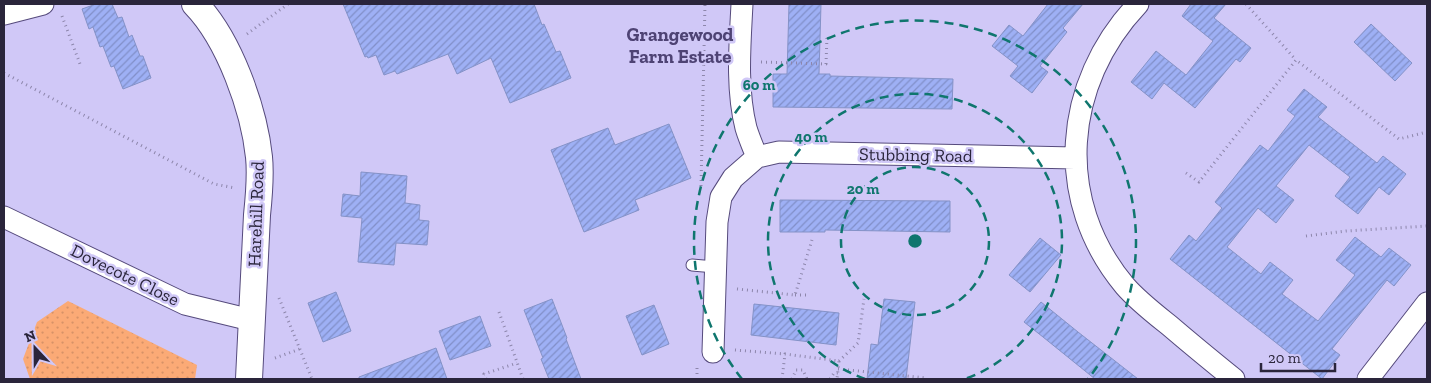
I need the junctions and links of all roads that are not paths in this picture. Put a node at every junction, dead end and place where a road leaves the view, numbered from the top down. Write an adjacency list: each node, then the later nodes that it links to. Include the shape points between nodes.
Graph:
1 (195, 4): 12 (street, Harehill Road, via 226,50 254,126 259,158 259,192)
2 (742, 4): 6 (street, via 741,95 746,128)
3 (1138, 4): 7 (street, via 1107,44 1087,85 1078,120)
4 (51, 8): 5 (street)
5 (4, 14)
6 (757, 157): 7 (street, Stubbing Road, via 779,152); 10 (street, Stubbing Road, via 733,178 721,197)
7 (1075, 158): 15 (street, via 1087,222 1099,248 1125,286)
8 (4, 217): 12 (street, Dovecote Close, via 186,304)
9 (692, 265): 10 (lane)
10 (714, 277): 13 (street, Stubbing Road)
11 (1427, 302): 16 (street)
12 (251, 320): 14 (street, Harehill Road)
13 (713, 350)
14 (248, 379)
15 (1234, 379)
16 (1368, 379)

